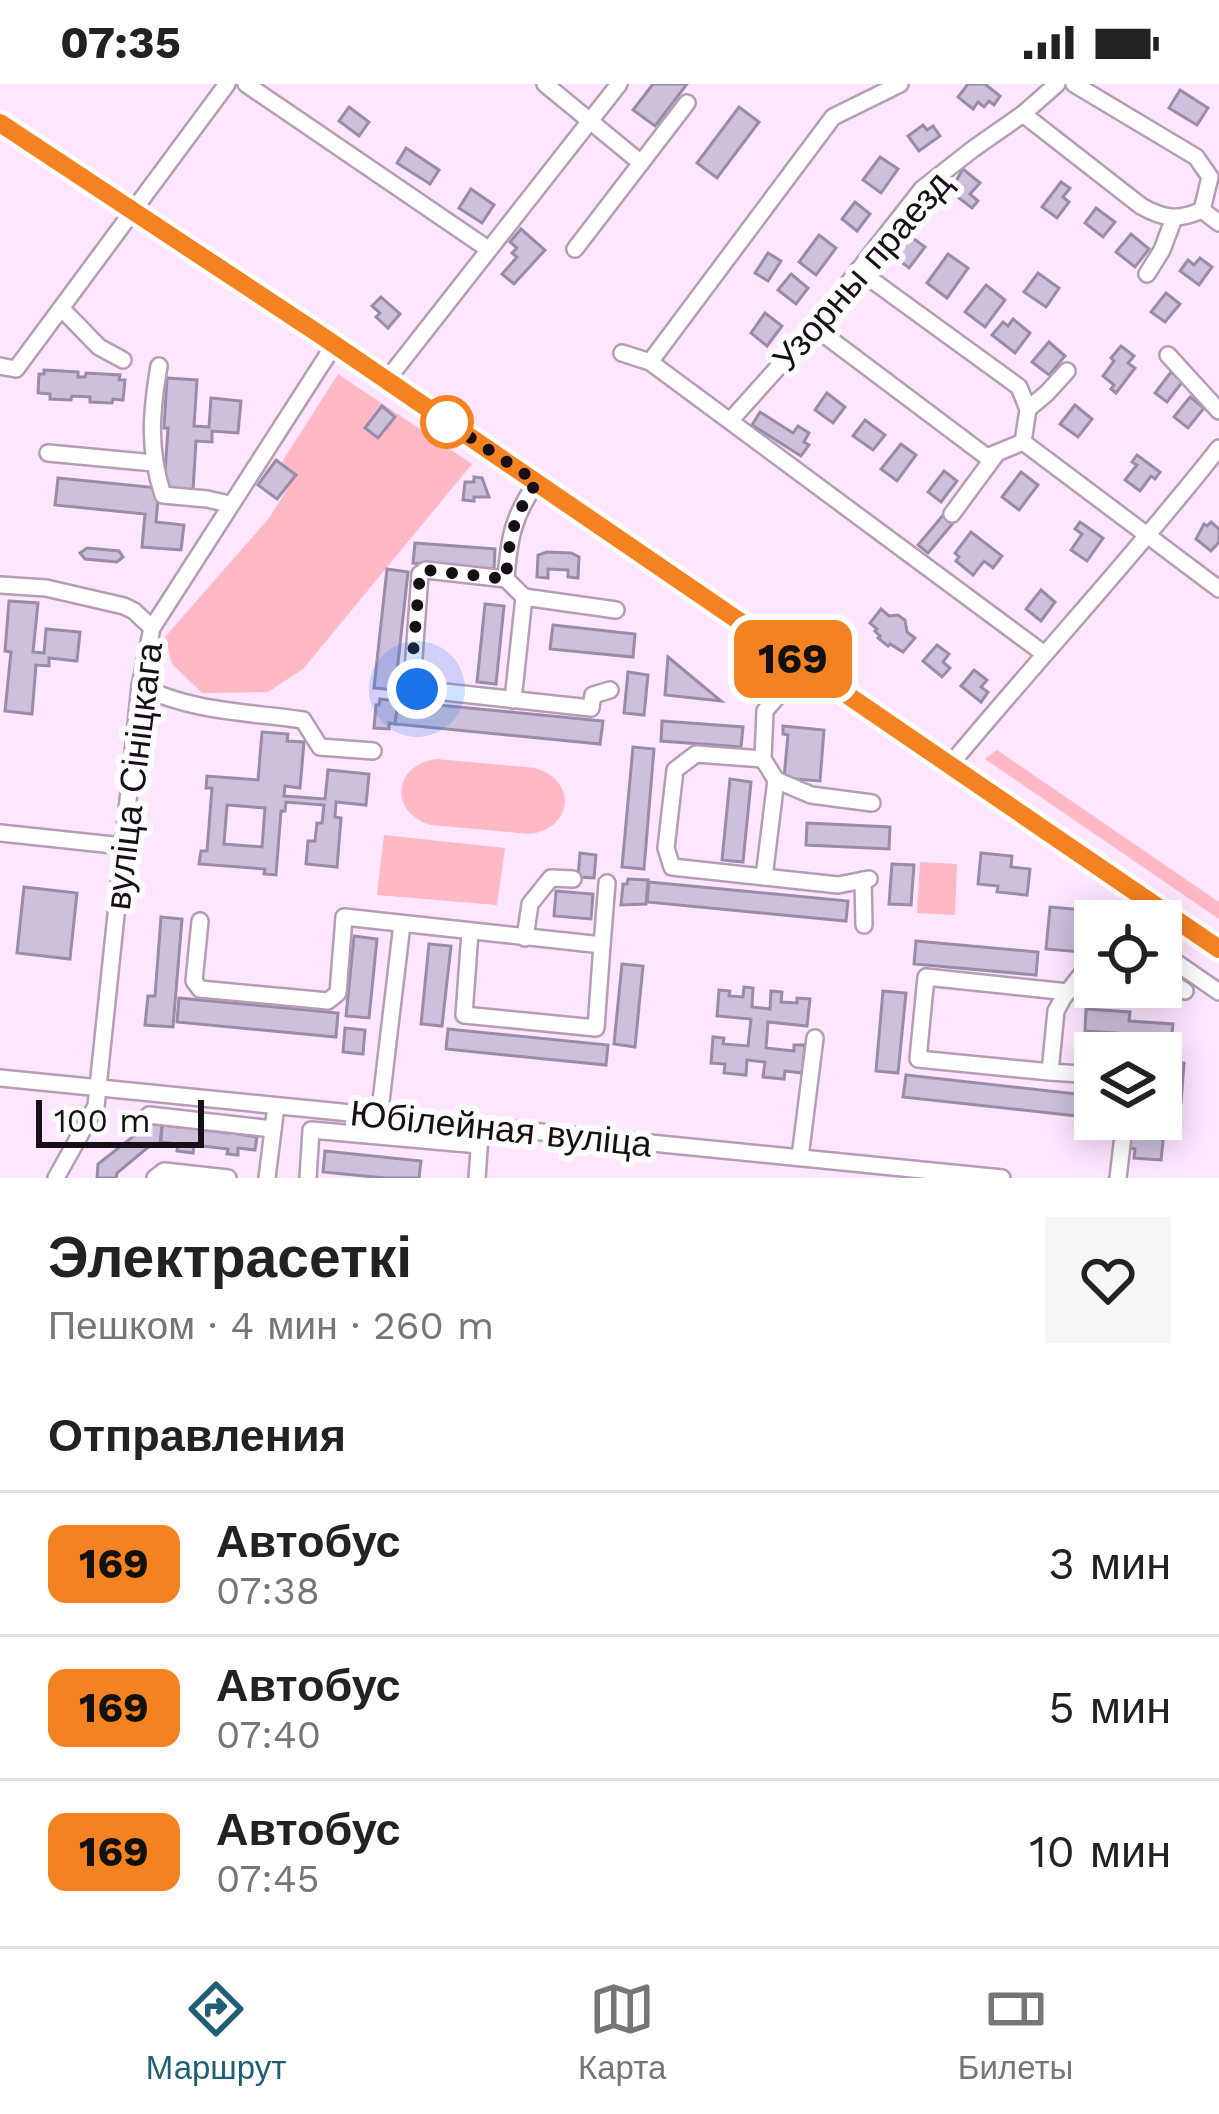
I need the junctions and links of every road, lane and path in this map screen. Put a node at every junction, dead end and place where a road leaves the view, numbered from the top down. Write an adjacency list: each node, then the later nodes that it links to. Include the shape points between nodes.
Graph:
1 (227, 84): 14 (street)
2 (245, 84): 17 (street)
3 (545, 84): 10 (street)
4 (619, 84): 10 (street)
5 (899, 84): 27 (street, via 833,117)
6 (1057, 84): 9 (street, Узорны праезд)
7 (1074, 84): 13 (street, via 1196,157 1210,177)
8 (688, 103): 12 (street)
9 (1023, 114): 15 (street, via 1141,206); 19 (street, Узорны праезд, via 922,189)
10 (590, 122): 12 (street); 17 (street)
11 (0, 123): 14 (main road)
12 (640, 163): 18 (street)
13 (1202, 210): 15 (street); 16 (street)
14 (135, 211): 21 (street); 23 (main road)
15 (1174, 218): 20 (street)
16 (1219, 223)
17 (488, 249): 31 (street)
18 (575, 249)
19 (858, 270): 22 (street, Узорны праезд); 32 (street, via 1019,387)
20 (1147, 274)
21 (62, 309): 26 (street); 29 (street)
22 (814, 327): 34 (street, Узорны праезд); 38 (street, via 988,457)
23 (334, 345): 31 (main road); 41 (street, вуліца Сініцкага)
24 (622, 353): 27 (street)
25 (1168, 355): 33 (street)
26 (123, 360)
27 (650, 362): 34 (street)
28 (159, 366): 39 (street)
29 (8, 368)
30 (1066, 371): 32 (street)
31 (386, 381): 40 (main road)
32 (1028, 409): 35 (street)
33 (1219, 411)
34 (730, 421): 50 (street)
35 (1023, 442): 38 (street); 43 (street)
36 (1219, 448): 43 (street)
37 (48, 453): 39 (street)
38 (997, 453): 42 (street)
39 (154, 463): 41 (street, via 163,495)
40 (537, 482): 44 (street, via 520,506); 51 (main road)
41 (229, 504): 49 (street, вуліца Сініцкага)
42 (952, 514)
43 (1148, 538): 46 (street); 50 (street)
44 (506, 579): 47 (street); 54 (street, via 420,574 411,677 417,689)
45 (0, 584): 49 (street, via 124,606)
46 (1219, 589)
47 (524, 597): 48 (street); 54 (street)
48 (616, 610)
49 (152, 628): 52 (street, вуліца Сініцкага)
50 (1043, 653): 57 (street)
51 (803, 666): 56 (street, via 766,711); 57 (main road)
52 (140, 686): 55 (street, via 202,709 303,720 320,747); 61 (street, вуліца Сініцкага)
53 (610, 690): 54 (street, via 593,695 591,708)
54 (513, 700)
55 (373, 751)
56 (763, 759): 58 (street); 62 (street, via 697,754 675,770 666,848 672,867)
57 (950, 765): 65 (main road)
58 (776, 780): 59 (street, via 811,795); 62 (street)
59 (872, 802)
60 (0, 833): 61 (street)
61 (123, 846): 84 (street, вуліца Сініцкага)
62 (764, 877): 69 (street, via 866,880)
63 (572, 879): 71 (street, via 550,878 530,904)
64 (608, 883): 72 (street)
65 (1143, 897): 66 (street); 73 (main road)
66 (1141, 900)
67 (200, 921): 68 (street, via 200,989 328,1001 338,993 344,917)
68 (402, 924): 70 (street); 88 (street)
69 (864, 925)
70 (470, 932): 71 (street); 72 (street, via 464,1015 596,1028)
71 (525, 938): 72 (street)
72 (602, 945)
73 (1219, 949)
74 (1182, 966): 79 (street)
75 (1074, 984): 77 (street)
76 (1182, 990): 78 (street)
77 (1068, 992): 81 (street, via 1056,1011); 81 (street, via 926,977 918,1059)
78 (1185, 992)
79 (1219, 992)
80 (815, 1038): 93 (street)
81 (1050, 1072): 82 (street)
82 (1074, 1074)
83 (0, 1078): 84 (street, Юбілейная вуліца)
84 (98, 1086): 85 (street, Юбілейная вуліца); 94 (street, вуліца Сініцкага, via 96,1106)
85 (276, 1106): 86 (street, Юбілейная вуліца); 89 (street)
86 (313, 1110): 88 (street, Юбілейная вуліца); 90 (street)
87 (149, 1114): 89 (street)
88 (379, 1118): 91 (street, Юбілейная вуліца)
89 (273, 1129): 97 (street)
90 (311, 1130): 91 (street); 98 (street)
91 (480, 1136): 93 (street, Юбілейная вуліца); 99 (street)
92 (1123, 1140): 101 (street)
93 (800, 1157): 100 (street, Юбілейная вуліца)
94 (56, 1178)
95 (154, 1178): 96 (street, via 164,1171)
96 (228, 1178)
97 (267, 1178)
98 (308, 1178)
99 (477, 1178)
100 (991, 1178)
101 (1118, 1178)

